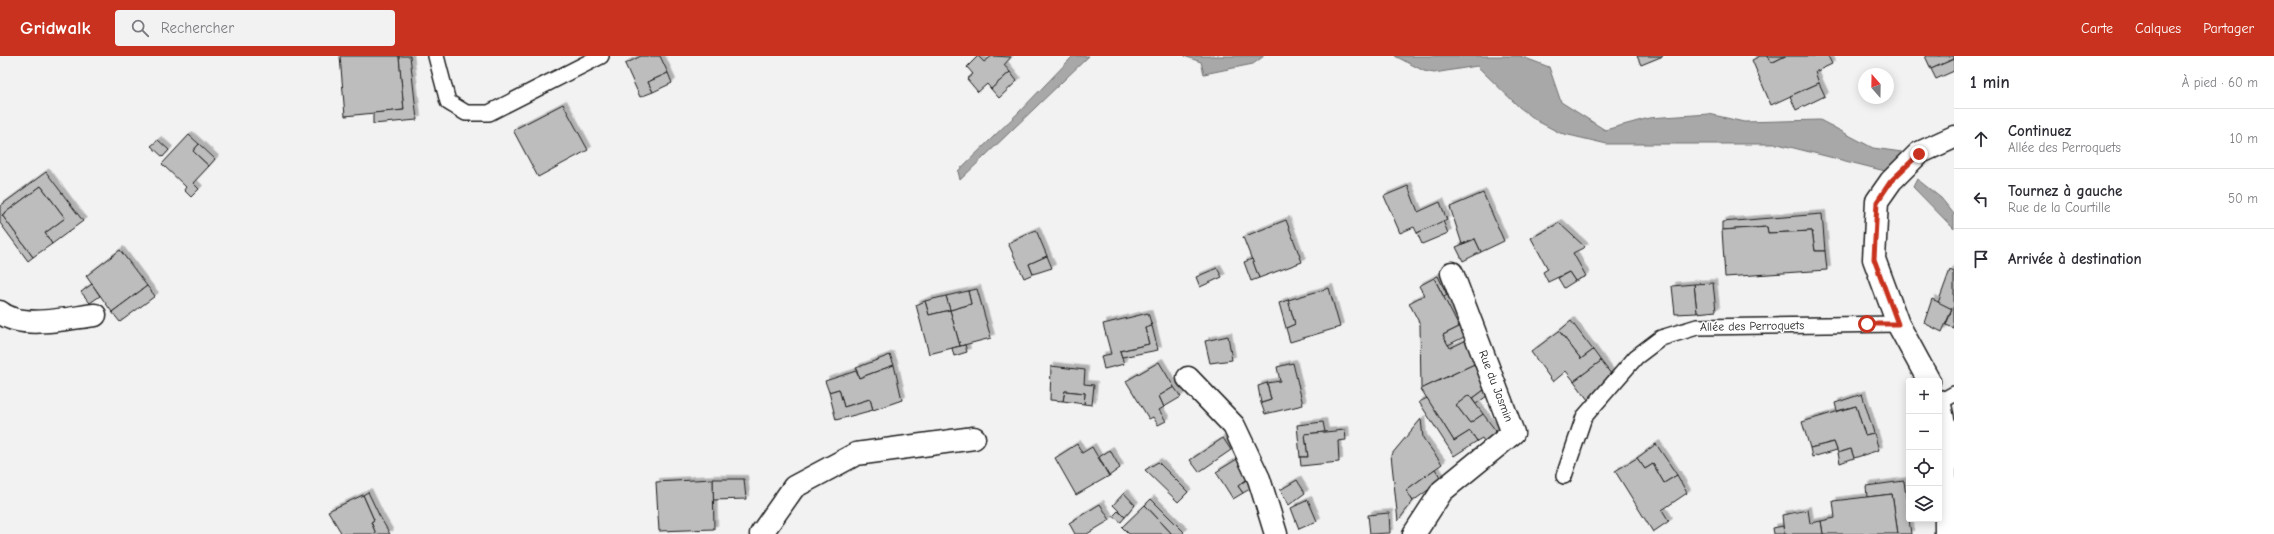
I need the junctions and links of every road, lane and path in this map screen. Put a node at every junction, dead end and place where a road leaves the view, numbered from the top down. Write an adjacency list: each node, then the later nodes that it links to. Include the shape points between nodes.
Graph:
1 (436, 56): 2 (lane, via 448,102 466,113 488,113)
2 (601, 56)
3 (1954, 137): 7 (street, via 1919,154 1891,181 1877,202 1874,259)
4 (1452, 273): 15 (street, Rue du Jasmin, via 1514,433 1442,490)
5 (0, 312): 6 (street, via 11,319 23,321)
6 (95, 315)
7 (1898, 324): 9 (street); 12 (lane, Allée des Perroquets, via 1697,327 1661,338 1636,357 1584,417)
8 (1188, 378): 14 (street, via 1234,426 1259,479)
9 (1927, 378)
10 (1944, 399): 16 (street)
11 (974, 438): 13 (street, via 856,454 794,487)
12 (1564, 476)
13 (761, 534)
14 (1276, 534)
15 (1414, 534)
16 (1946, 534)

